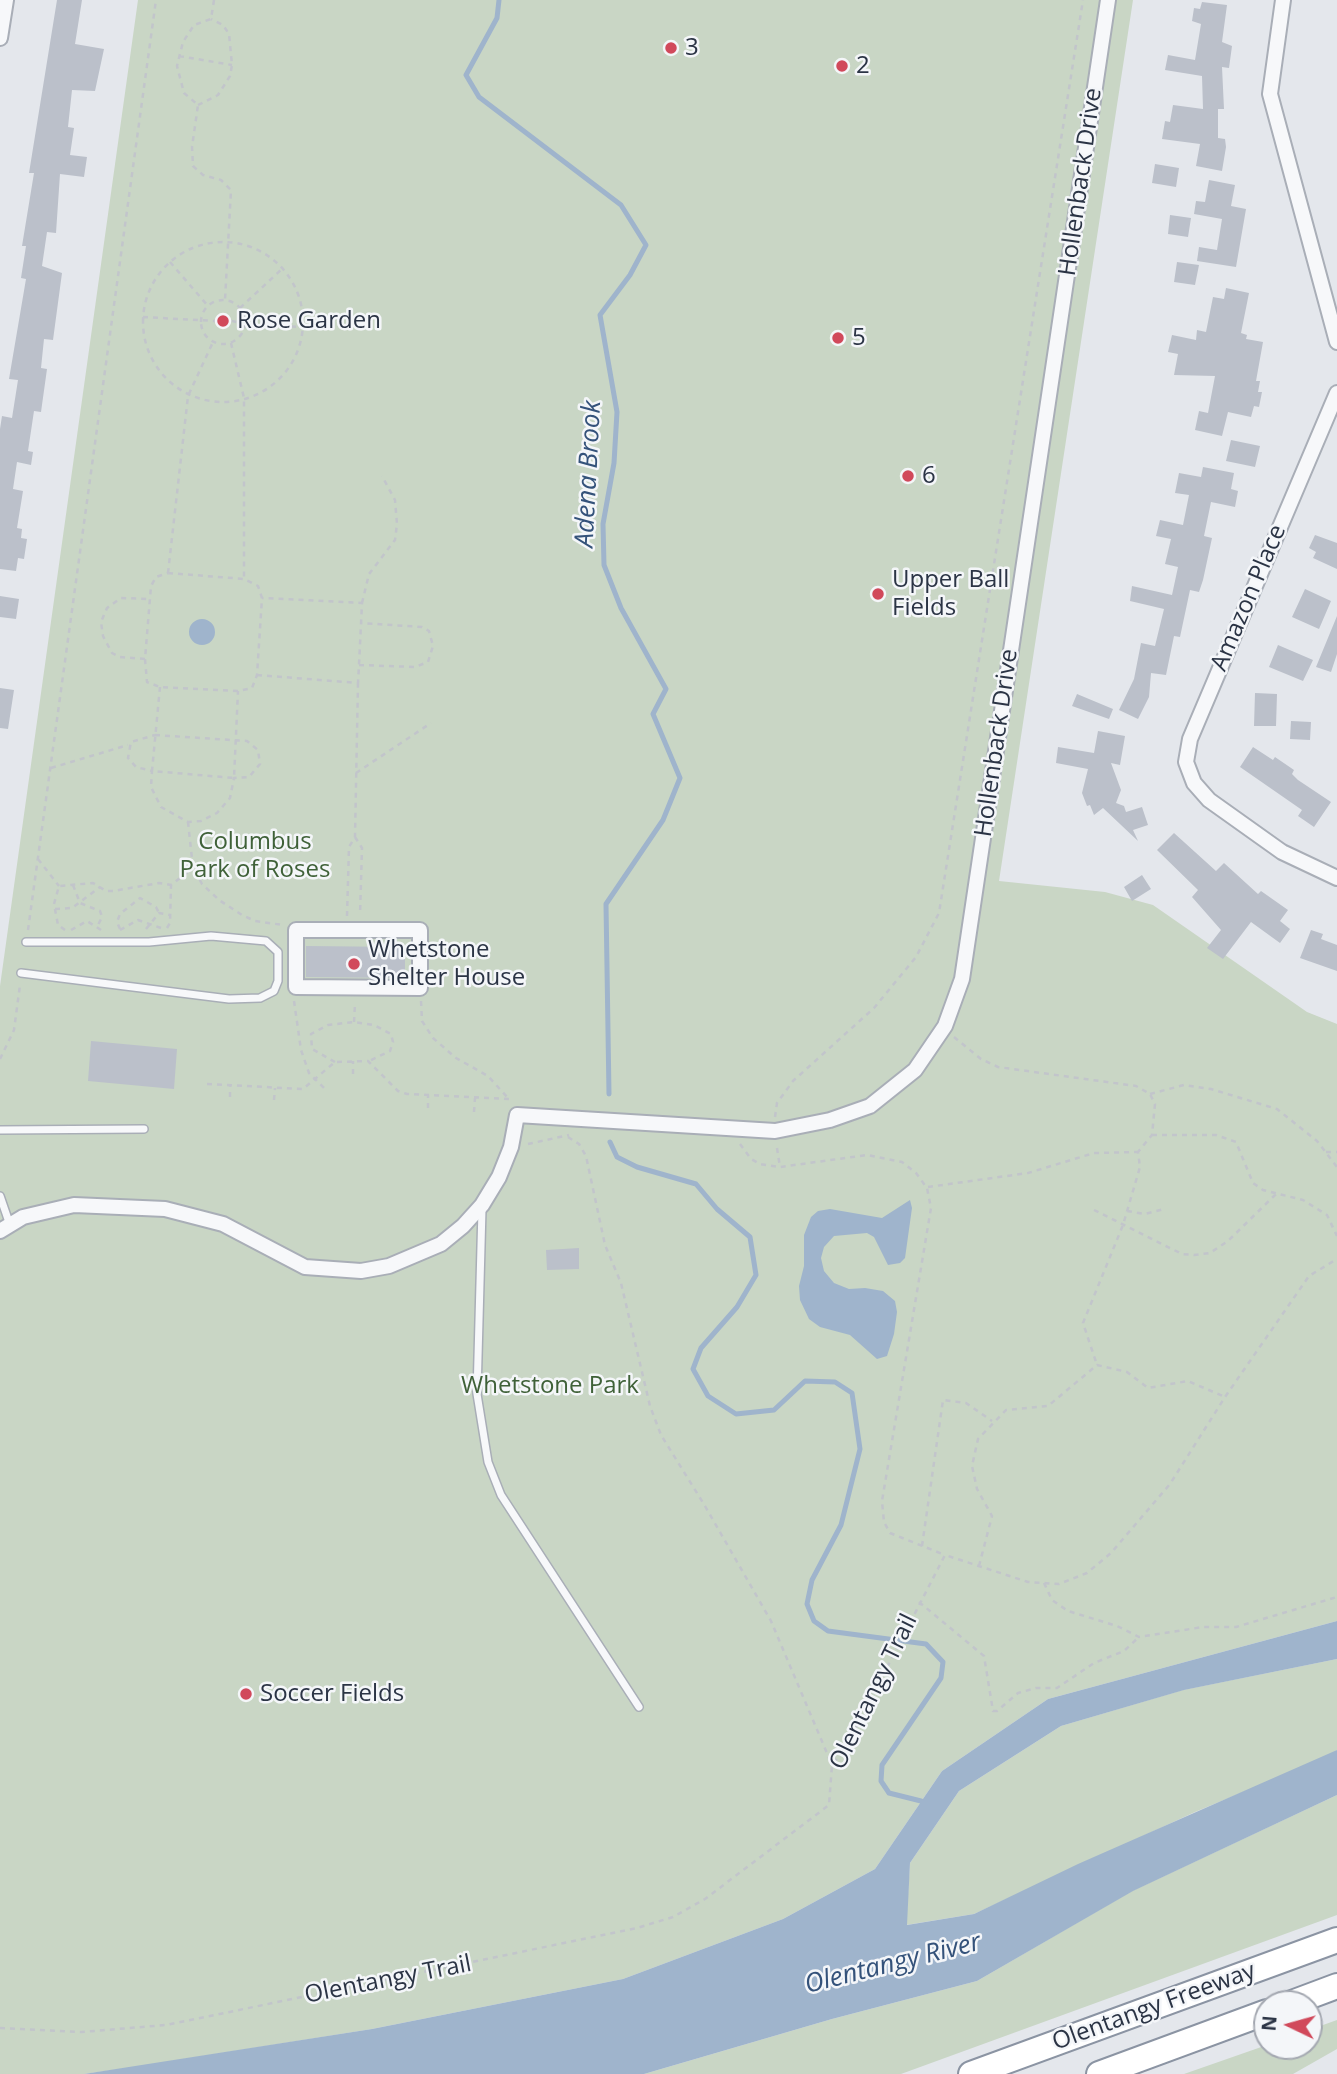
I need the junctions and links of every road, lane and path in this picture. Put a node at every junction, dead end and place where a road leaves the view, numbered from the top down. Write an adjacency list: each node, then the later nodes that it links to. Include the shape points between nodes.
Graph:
1 (6, 0): 8 (street)
2 (156, 0): 45 (path)
3 (214, 0): 7 (path)
4 (1083, 0): 101 (path, via 939,913 916,957 874,1008 793,1080 777,1103)
5 (1108, 0): 79 (street, Hollenback Drive, via 962,979)
6 (1283, 0): 22 (street, via 1270,94)
7 (211, 19): 9 (path, via 194,25); 10 (path, via 229,34)
8 (0, 38)
9 (179, 56): 10 (path); 11 (path, via 180,83)
10 (232, 65): 11 (path, via 218,96)
11 (198, 105): 12 (path, via 193,166 231,190)
12 (228, 241): 13 (path, via 185,251); 14 (path, via 266,254); 15 (path)
13 (170, 261): 16 (path); 18 (path, via 147,296)
14 (283, 268): 17 (path); 21 (path, via 296,288)
15 (225, 300): 16 (path); 17 (path)
16 (208, 306): 19 (path)
17 (240, 308): 20 (path)
18 (143, 317): 19 (path); 26 (path, via 142,336 149,355 158,370)
19 (201, 320): 20 (path, via 219,318); 23 (path, via 204,334)
20 (245, 324): 21 (path); 24 (path)
21 (303, 327): 27 (path, via 296,356 279,380 260,394)
22 (1337, 341)
23 (213, 342): 24 (path); 26 (path)
24 (231, 343): 27 (path)
25 (1337, 393): 53 (street, Amazon Place, via 1189,739 1186,762 1194,783 1209,800 1282,852)
26 (188, 396): 27 (path, via 226,401); 29 (path)
27 (244, 398): 30 (path)
28 (382, 476): 33 (path, via 396,500 395,540 369,574)
29 (168, 573): 30 (path); 32 (path, via 153,580)
30 (244, 579): 31 (path, via 258,586)
31 (262, 598): 33 (path); 37 (path)
32 (149, 599): 35 (path); 35 (path, via 121,598 107,608 101,622 112,653)
33 (362, 603): 34 (path)
34 (360, 623): 36 (path); 36 (path, via 422,627 429,631 433,646 428,662 415,667)
35 (145, 659): 39 (path, via 148,682)
36 (359, 665): 38 (path)
37 (257, 676): 38 (path); 40 (path, via 252,688)
38 (358, 683): 47 (path)
39 (160, 687): 40 (path); 42 (path)
40 (238, 691): 43 (path)
41 (431, 723): 47 (path)
42 (155, 734): 43 (path); 44 (path, via 135,738); 46 (path)
43 (234, 740): 48 (path); 48 (path, via 253,743 261,756 253,774)
44 (128, 745): 45 (path); 46 (path, via 132,763)
45 (49, 768): 51 (path)
46 (152, 771): 48 (path); 49 (path, via 154,798 169,814)
47 (356, 773): 50 (path)
48 (234, 778): 49 (path, via 225,806 209,817)
49 (188, 822): 52 (path)
50 (355, 837): 68 (path, via 349,847); 68 (path, via 362,848)
51 (37, 859): 56 (path); 73 (path)
52 (193, 868): 55 (path); 67 (path, via 202,884 231,909 255,921)
53 (1337, 878)
54 (74, 885): 56 (path); 57 (path); 60 (path)
55 (171, 885): 58 (path); 63 (path)
56 (59, 886): 61 (path)
57 (100, 887): 58 (path, via 113,891); 60 (path)
58 (138, 887): 59 (path)
59 (140, 898): 62 (path); 66 (path, via 117,918)
60 (80, 903): 61 (path); 65 (path, via 100,911)
61 (55, 909): 65 (path, via 63,930 87,921)
62 (159, 914): 63 (path); 64 (path)
63 (170, 915): 64 (path, via 165,929)
64 (151, 923): 66 (path, via 132,921); 70 (path)
65 (97, 926): 69 (path)
66 (120, 930): 71 (path); 72 (path)
67 (296, 930): 68 (street); 75 (street)
68 (353, 930): 76 (street, via 420,930)
69 (104, 932)
70 (142, 933)
71 (112, 934)
72 (126, 935)
73 (26, 942): 74 (lane, via 149,942 211,936 266,941 278,952 278,981 274,991 260,998 229,999)
74 (22, 974): 80 (path, via 14,1030)
75 (296, 987): 76 (street); 85 (path, via 301,1049)
76 (420, 988): 94 (path, via 422,1021 433,1038 488,1076)
77 (355, 1012): 78 (path)
78 (354, 1022): 82 (path, via 391,1034 390,1051); 83 (path, via 328,1025 310,1034 312,1049)
79 (942, 1030): 90 (path, via 998,1067 1136,1086); 101 (street, Hollenback Drive, via 915,1070 870,1106)
80 (0, 1059)
81 (353, 1061): 82 (path); 83 (path); 84 (path)
82 (368, 1061): 91 (path, via 398,1091)
83 (335, 1062): 85 (path)
84 (353, 1074)
85 (314, 1079): 88 (path, via 303,1089); 89 (path)
86 (206, 1084): 87 (path)
87 (230, 1085): 88 (path); 92 (path)
88 (275, 1088): 95 (path)
89 (324, 1089)
90 (1150, 1094): 102 (path, via 1154,1104); 106 (path, via 1184,1085 1244,1097 1296,1121)
91 (428, 1095): 93 (path); 96 (path)
92 (230, 1097)
93 (475, 1097): 94 (path); 97 (path)
94 (509, 1099): 98 (path)
95 (274, 1100)
96 (428, 1108)
97 (474, 1112)
98 (517, 1115): 101 (street, Hollenback Drive); 113 (street, via 503,1167)
99 (144, 1129): 100 (lane)
100 (0, 1130)
101 (775, 1131): 108 (path)
102 (1152, 1135): 105 (path); 111 (path, via 1216,1135 1236,1142 1253,1184)
103 (568, 1137): 132 (path, via 586,1156 605,1245 621,1283 661,1435 771,1621)
104 (736, 1137): 108 (path, via 751,1159)
105 (1138, 1152): 110 (path, via 1094,1153 1028,1173); 116 (path, via 1140,1167)
106 (1325, 1152): 107 (path); 109 (path)
107 (1337, 1152)
108 (780, 1167): 110 (path, via 867,1155 902,1162)
109 (1337, 1167)
110 (927, 1188): 124 (path, via 931,1208 881,1501 890,1533)
111 (1276, 1194): 117 (path, via 1210,1253 1182,1254); 119 (path, via 1303,1200 1327,1215)
112 (0, 1196): 118 (lane)
113 (482, 1205): 118 (street, via 441,1244 389,1266 361,1271 304,1267 223,1224 165,1209 74,1205 47,1210); 131 (lane, via 477,1394 488,1462 502,1495)
114 (1164, 1209): 116 (path, via 1146,1214)
115 (1094, 1210): 117 (path)
116 (1127, 1211): 117 (path)
117 (1123, 1225): 121 (path, via 1083,1323)
118 (5, 1228)
119 (1337, 1236)
120 (1337, 1259): 122 (path, via 1309,1276)
121 (1097, 1365): 122 (path, via 1128,1372 1149,1388 1188,1381); 123 (path, via 1048,1406 1006,1410)
122 (1225, 1397): 127 (path, via 1170,1484 1111,1553 1072,1581)
123 (992, 1421): 124 (path, via 966,1403 943,1400); 126 (path, via 978,1439 972,1466 977,1489 992,1516)
124 (922, 1546): 125 (path)
125 (945, 1555): 126 (path); 129 (path, Olentangy Trail)
126 (979, 1566): 127 (path)
127 (1044, 1583): 130 (path, via 1052,1600 1068,1611)
128 (1337, 1597): 130 (path, via 1236,1627)
129 (919, 1602): 130 (path, via 984,1656 990,1706 997,1711 1018,1693 1057,1688 1094,1663 1124,1651); 132 (path, Olentangy Trail, via 845,1749)
130 (1139, 1637)
131 (639, 1707)
132 (832, 1765): 135 (path, Olentangy Trail, via 829,1805 820,1814 705,1899 673,1917 166,2025 82,2032)
133 (1337, 1940): 136 (highway, Olentangy Freeway)
134 (1253, 2017): 137 (highway, Olentangy Freeway)
135 (0, 2028)
136 (971, 2074)
137 (1099, 2074)

